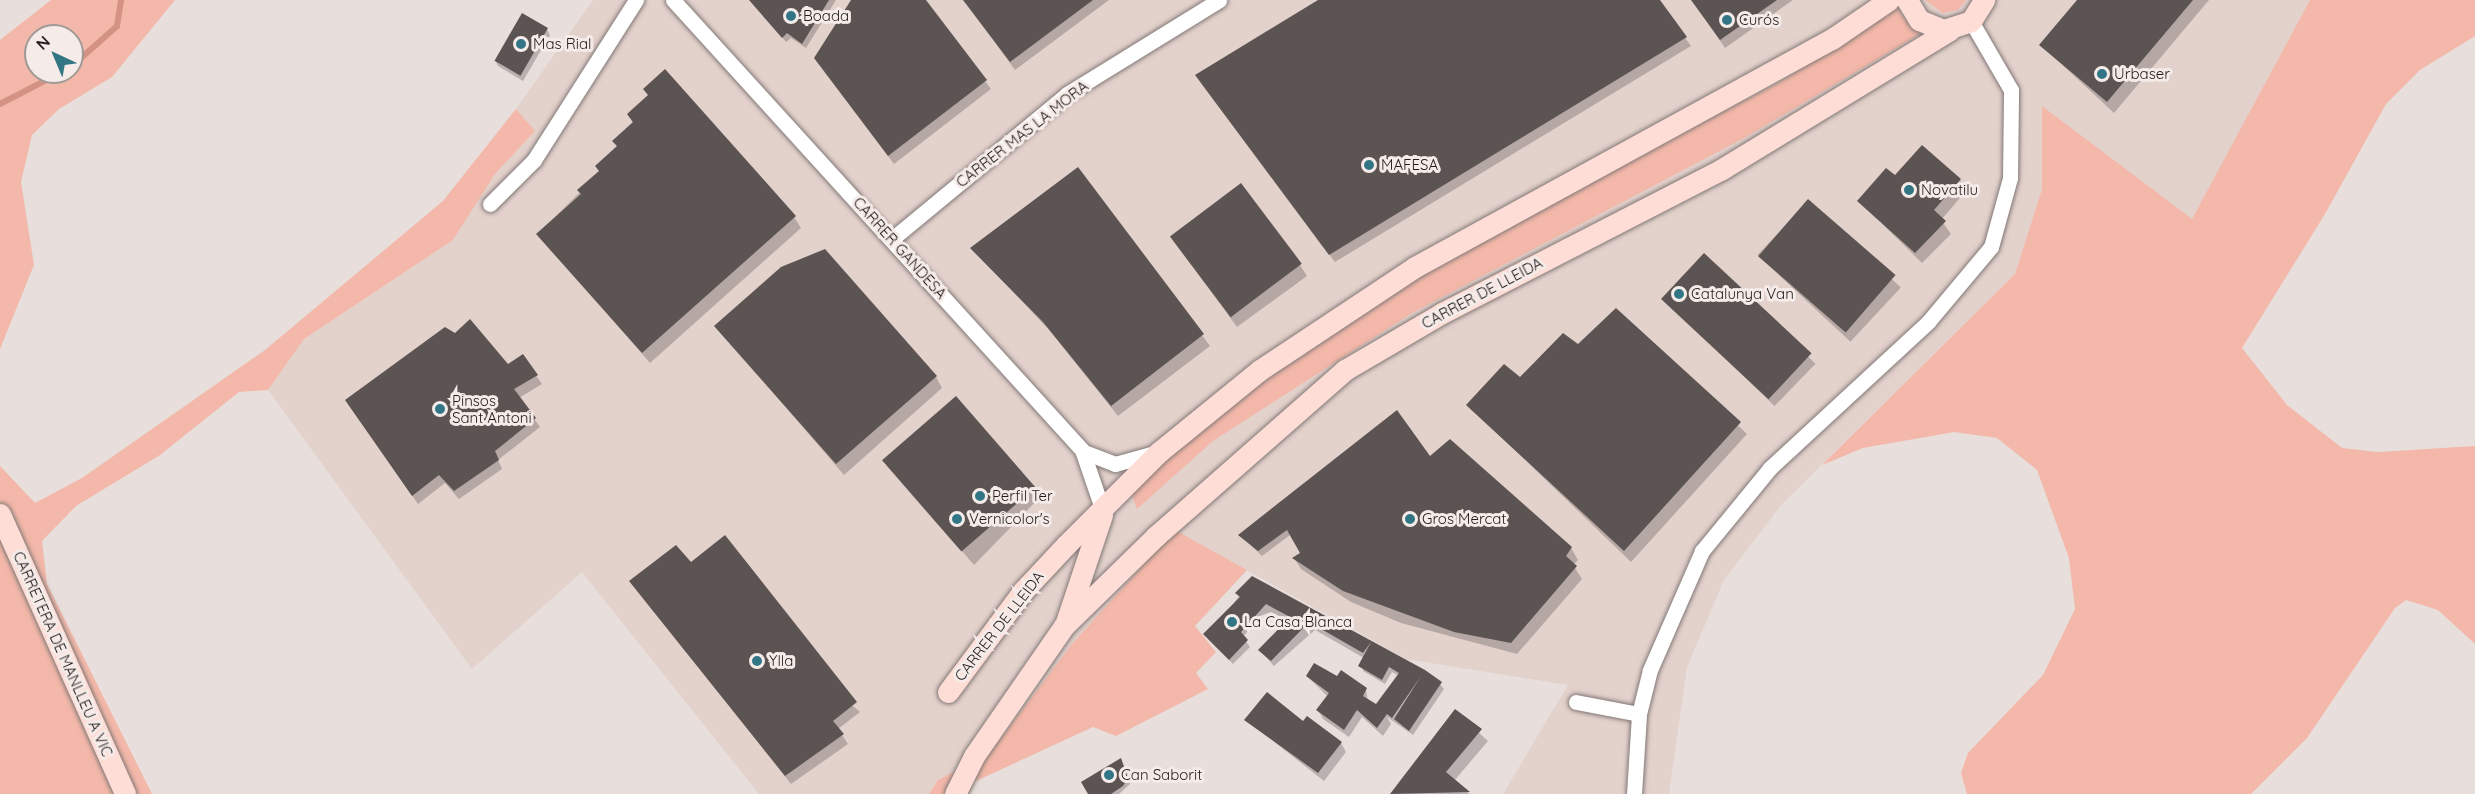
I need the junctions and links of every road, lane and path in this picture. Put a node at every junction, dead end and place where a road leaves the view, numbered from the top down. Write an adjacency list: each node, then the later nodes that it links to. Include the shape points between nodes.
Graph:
1 (636, 0): 9 (street, via 534,160)
2 (673, 0): 10 (street, CARRER GANDESA)
3 (1219, 0): 10 (street, CARRER MAS LA MORA, via 1067,94)
4 (1889, 0): 12 (street, CARRER DE LLEIDA, via 1832,39 1415,267 1260,370)
5 (1907, 0): 8 (street, via 1923,24)
6 (1984, 0): 7 (street)
7 (1971, 21): 8 (street, CARRER DE LLEIDA); 18 (street, via 2011,90 2010,178 1991,248 1928,322 1770,468 1702,552 1650,670)
8 (1950, 30): 15 (street, CARRER DE LLEIDA, via 1722,169 1442,313 1345,370 1156,536)
9 (490, 204)
10 (892, 239): 11 (street, CARRER GANDESA)
11 (1084, 452): 12 (street, via 1115,464); 13 (street, CARRER GANDESA)
12 (1159, 452): 13 (street, CARRER DE LLEIDA)
13 (1103, 511): 15 (street, CARRER DE LLEIDA); 16 (street, CARRER DE LLEIDA, via 1023,591)
14 (0, 514): 19 (street, CARRETERA DE MANLLEU A VIC)
15 (1064, 626): 20 (street, CARRER DE LLEIDA, via 974,756)
16 (948, 692)
17 (1576, 702): 18 (street)
18 (1639, 714): 21 (street)
19 (125, 794)
20 (955, 794)
21 (1634, 794)

